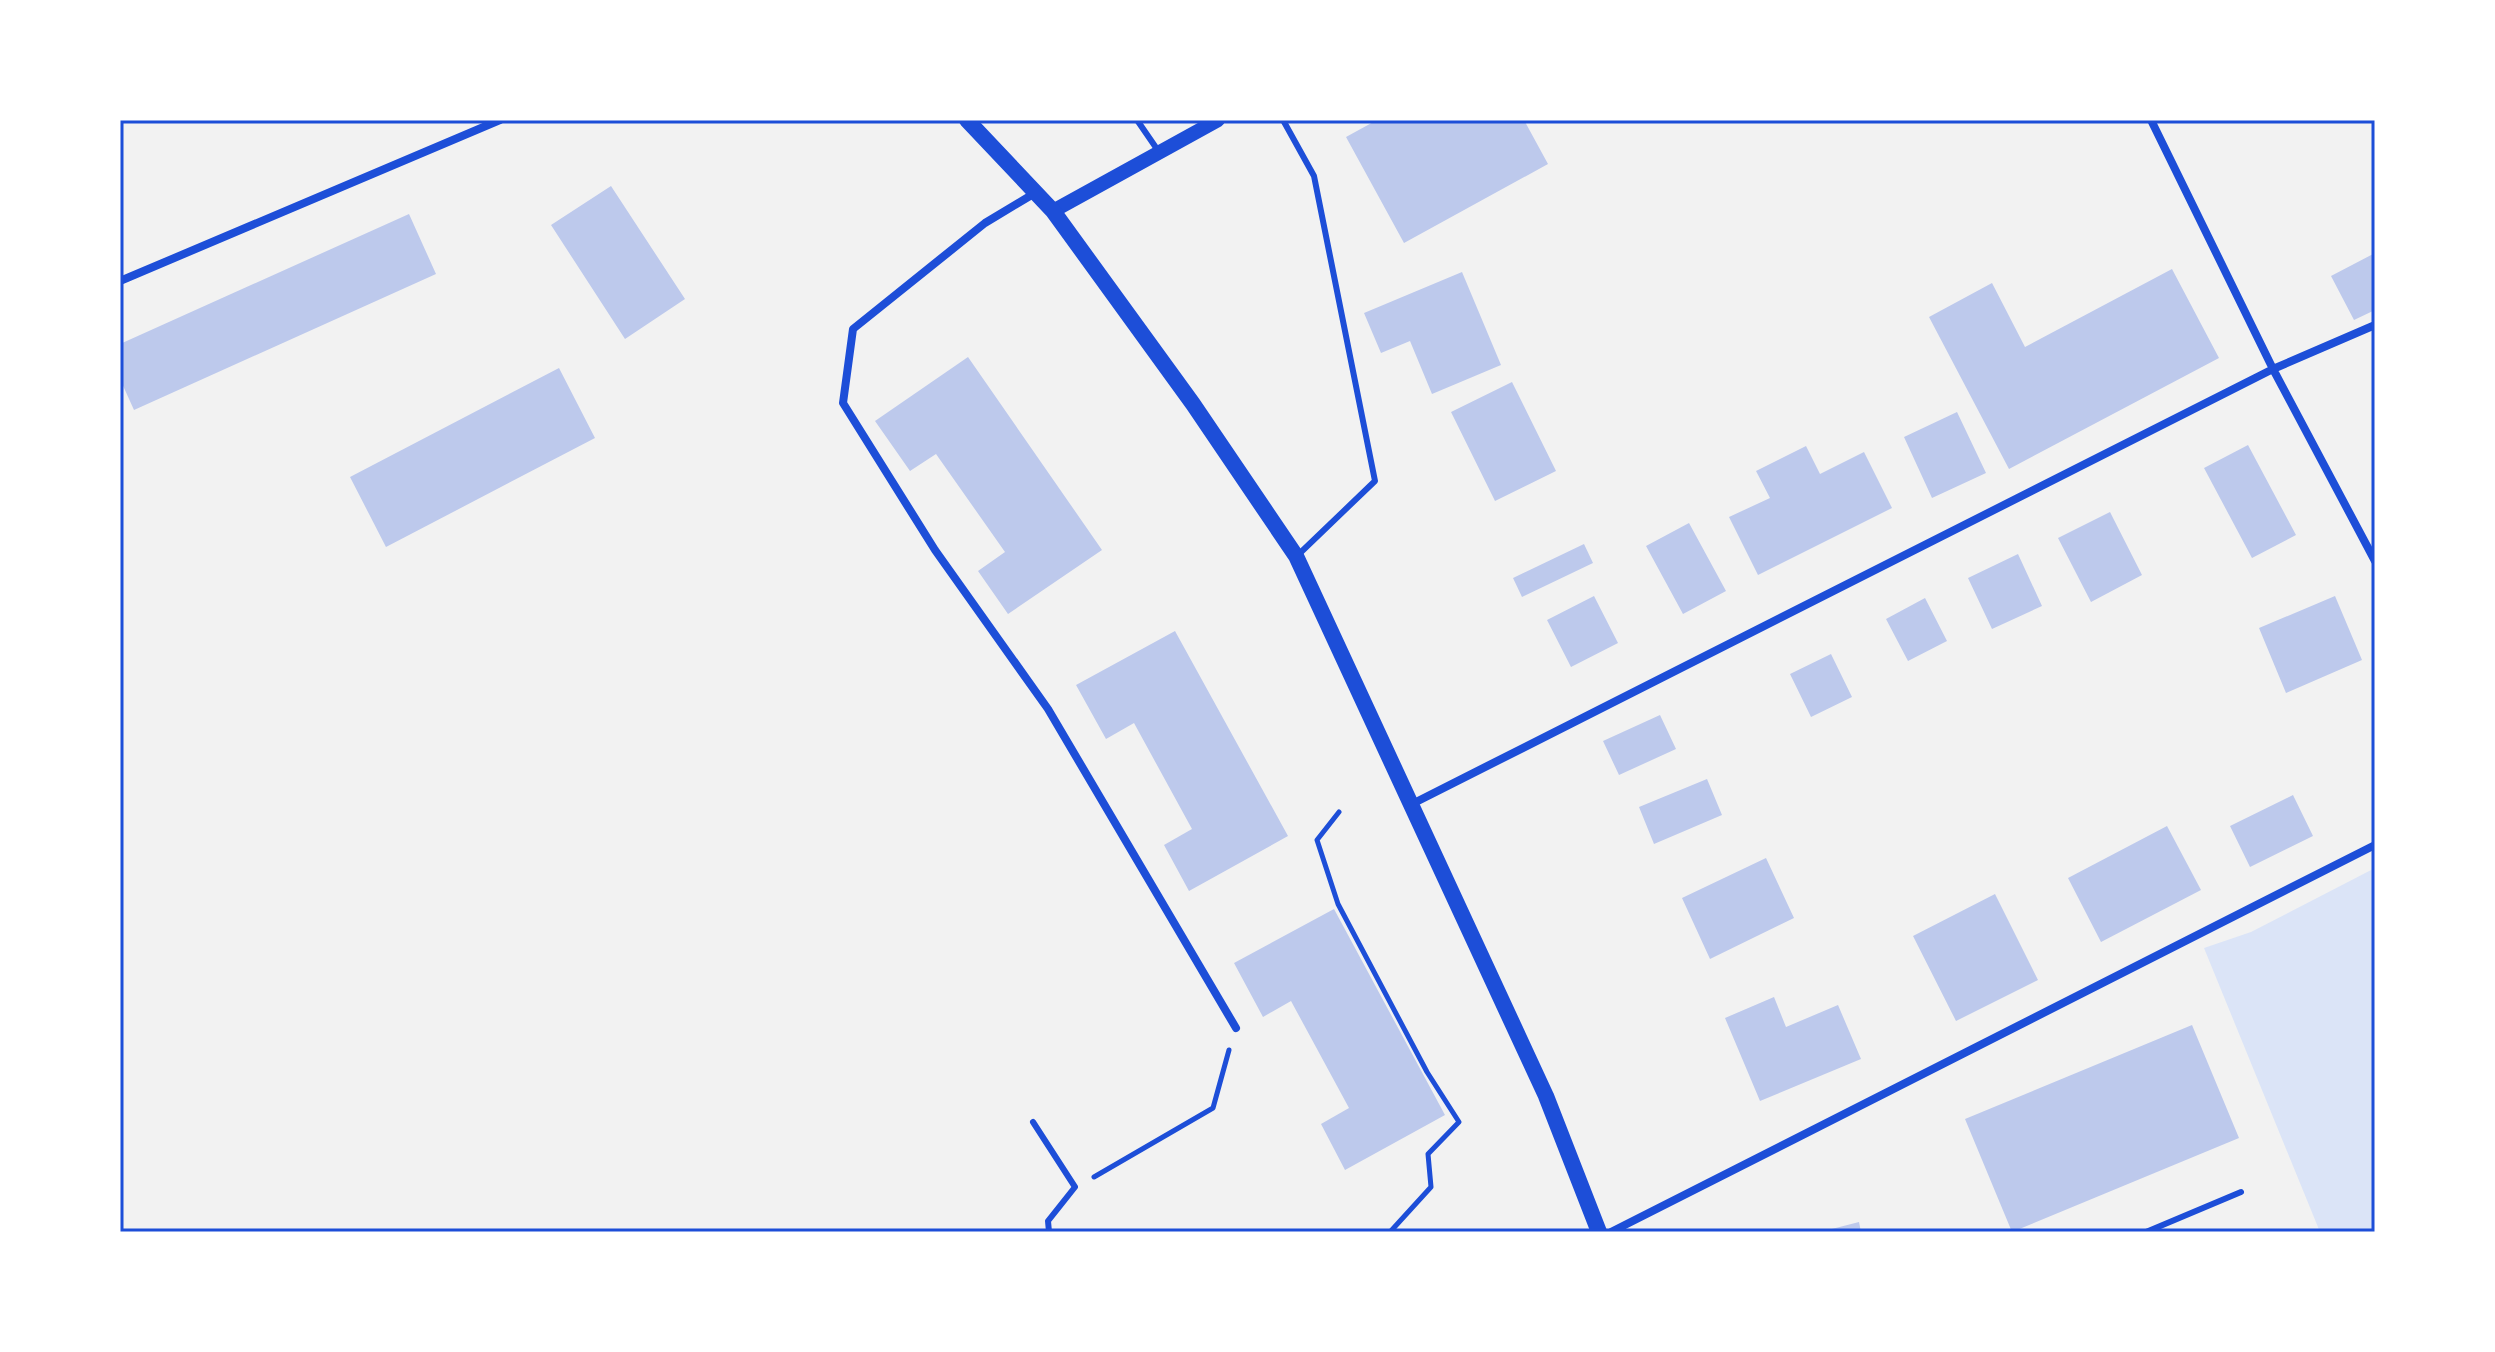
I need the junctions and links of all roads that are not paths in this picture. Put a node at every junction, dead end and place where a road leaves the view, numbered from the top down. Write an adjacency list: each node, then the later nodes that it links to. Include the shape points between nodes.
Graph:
1 (500, 120): 10 (street)
2 (967, 120): 8 (main road)
3 (1137, 120): 7 (lane)
4 (1218, 120): 7 (street)
5 (1283, 120): 13 (lane, via 1314,176 1375,481)
6 (2151, 120): 12 (street)
7 (1159, 152): 9 (street)
8 (1036, 193): 9 (main road); 17 (street, via 985,223 853,329 843,403 935,550 1048,709)
9 (1053, 211): 13 (main road)
10 (120, 281)
11 (2375, 325): 12 (street)
12 (2273, 369): 14 (street); 15 (street)
13 (1296, 556): 15 (main road)
14 (2375, 561)
15 (1412, 804): 21 (main road, via 1546,1096)
16 (2375, 845): 22 (street)
17 (1236, 1028)
18 (1033, 1122): 20 (lane, via 1075,1187 1048,1221)
19 (2241, 1192): 23 (lane)
20 (1049, 1232)
21 (1599, 1232)
22 (1611, 1232)
23 (2146, 1232)

